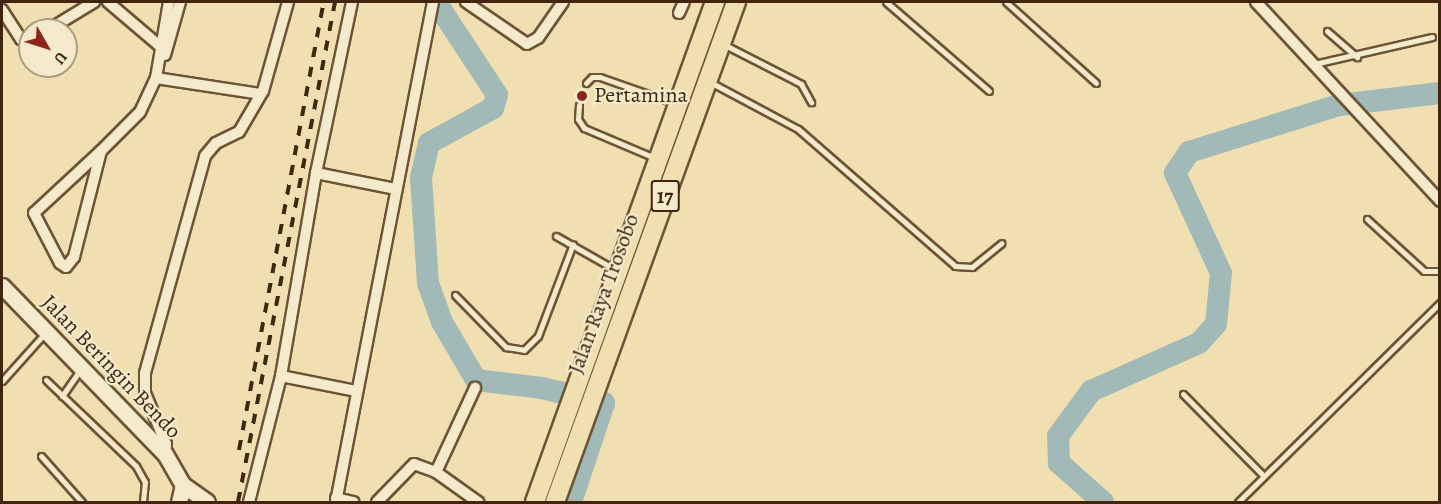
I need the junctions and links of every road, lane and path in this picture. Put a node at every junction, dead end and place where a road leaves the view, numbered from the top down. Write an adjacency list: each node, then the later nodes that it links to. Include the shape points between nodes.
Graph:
1 (94, 2): 18 (street)
2 (108, 2): 23 (street)
3 (169, 2): 23 (street)
4 (180, 2): 23 (street)
5 (288, 2): 31 (street)
6 (352, 2): 37 (street)
7 (466, 2): 8 (street, via 527,44 538,38)
8 (563, 2)
9 (684, 2): 17 (street)
10 (715, 2): 33 (highway, Jalan Raya Trosobo / 17)
11 (736, 2): 22 (highway, Jalan Raya Trosobo / 17)
12 (886, 2): 30 (lane)
13 (1006, 2): 29 (lane)
14 (1256, 2): 25 (street)
15 (432, 5): 38 (street)
16 (2, 10): 20 (street)
17 (679, 13)
18 (68, 18)
19 (1327, 31): 24 (lane)
20 (18, 34)
21 (1432, 37): 24 (lane)
22 (721, 44): 27 (highway, Jalan Raya Trosobo / 17); 32 (lane, via 801,84 808,90)
23 (163, 48): 26 (street)
24 (1357, 57): 25 (lane)
25 (1314, 64): 39 (street)
26 (156, 78): 31 (street); 35 (street, via 140,112)
27 (707, 81): 42 (lane, via 798,129 955,266 972,267); 58 (highway, Jalan Raya Trosobo / 17)
28 (586, 82): 33 (lane, via 591,77 600,77)
29 (1096, 83)
30 (989, 91)
31 (260, 94): 59 (street, via 239,132 216,143 205,156 145,373 144,393 166,444)
32 (811, 102)
33 (679, 104): 36 (highway, Jalan Raya Trosobo / 17)
34 (579, 105): 36 (lane, via 578,119 584,128)
35 (100, 151): 35 (street, via 34,213 60,263 66,267 74,257)
36 (660, 160): 45 (highway, Jalan Raya Trosobo / 17)
37 (316, 173): 38 (street); 51 (street)
38 (396, 189): 55 (street)
39 (1440, 201)
40 (1367, 219): 44 (lane, via 1424,272)
41 (556, 236): 43 (lane)
42 (1002, 243)
43 (573, 244): 45 (lane); 47 (lane, via 538,336 524,350 506,347)
44 (1440, 271)
45 (620, 272): 58 (highway, Jalan Raya Trosobo / 17)
46 (2, 286): 49 (street, Jalan Beringin Bendo)
47 (455, 295)
48 (1440, 303): 62 (lane)
49 (46, 332): 50 (street, Jalan Beringin Bendo); 53 (lane)
50 (81, 369): 57 (lane); 59 (street, Jalan Beringin Bendo)
51 (281, 376): 55 (street); 69 (street)
52 (46, 380): 57 (lane)
53 (2, 381)
54 (475, 388): 61 (street)
55 (356, 391): 64 (street)
56 (1183, 394): 62 (lane)
57 (62, 396): 66 (lane, via 136,466 145,482)
58 (583, 396): 73 (highway, Jalan Raya Trosobo / 17); 74 (highway, Jalan Raya Trosobo / 17)
59 (165, 454): 63 (street, Jalan Beringin Bendo)
60 (41, 456): 65 (lane)
61 (436, 472): 71 (street, via 414,464); 72 (street)
62 (1264, 476): 75 (lane)
63 (183, 485): 67 (street); 68 (street)
64 (336, 500): 70 (street)
65 (82, 502)
66 (143, 502)
67 (179, 502)
68 (207, 502)
69 (249, 502)
70 (354, 502)
71 (377, 502)
72 (478, 502)
73 (536, 502)
74 (555, 502)
75 (1238, 502)

